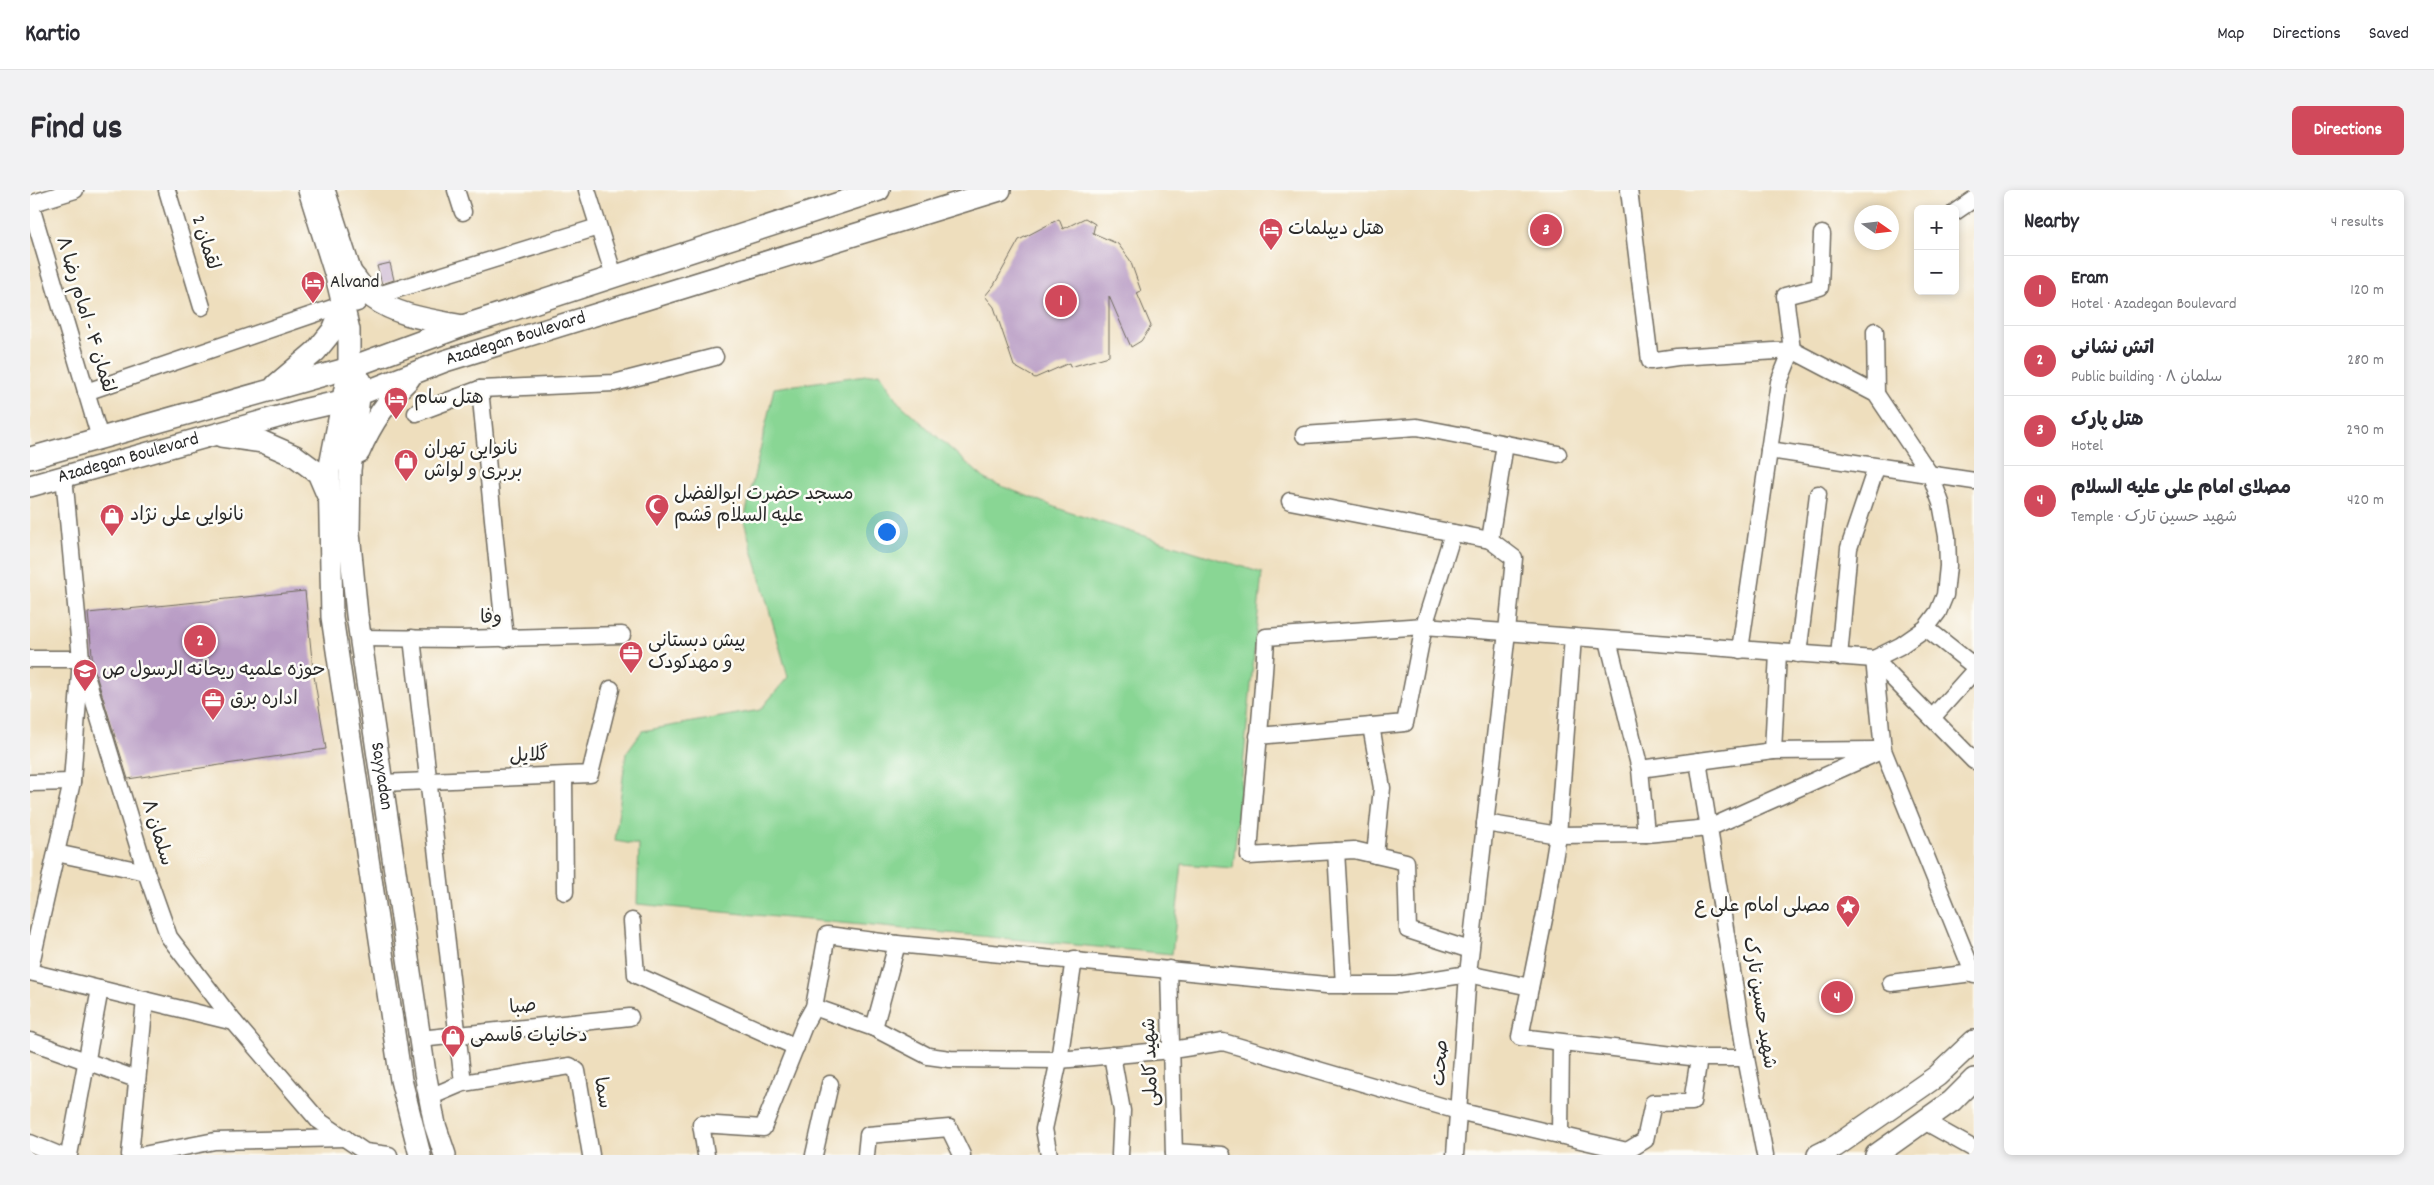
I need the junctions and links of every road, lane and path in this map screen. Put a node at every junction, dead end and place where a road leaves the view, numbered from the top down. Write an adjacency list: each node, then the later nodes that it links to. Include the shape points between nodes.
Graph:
1 (75, 190): 12 (street)
2 (167, 190): 23 (street, لقمان 2)
3 (309, 190): 22 (main road)
4 (324, 190): 19 (main road)
5 (456, 190): 14 (street)
6 (586, 190): 15 (street)
7 (879, 190): 16 (main road, Azadegan Boulevard)
8 (1000, 190): 18 (main road, Azadegan Boulevard)
9 (1629, 190): 26 (street, via 1650,361)
10 (1970, 190): 11 (street)
11 (1974, 199): 13 (street)
12 (30, 203): 32 (street, لقمان ۴ - امام رضا ۸)
13 (1959, 209)
14 (463, 212)
15 (598, 227): 20 (street); 21 (street)
16 (747, 233): 18 (main road); 20 (main road, Azadegan Boulevard)
17 (1822, 234): 26 (street, via 1820,287 1785,296)
18 (758, 265): 29 (main road, Azadegan Boulevard)
19 (351, 273): 21 (main road); 28 (main road, via 359,320)
20 (614, 276): 24 (main road, Azadegan Boulevard)
21 (372, 297): 24 (main road, via 412,317)
22 (344, 304): 28 (main road); 31 (main road, via 333,330 316,351); 32 (street)
23 (202, 308)
24 (463, 326): 28 (main road, Azadegan Boulevard)
25 (1875, 331): 33 (street)
26 (1792, 350): 33 (street); 40 (street, via 1779,382)
27 (715, 357): 30 (street, via 614,383)
28 (355, 366): 31 (main road, Azadegan Boulevard); 34 (main road)
29 (416, 372): 34 (main road, Azadegan Boulevard); 44 (main road, via 389,398)
30 (480, 389): 35 (street); 63 (street)
31 (271, 390): 38 (main road, Azadegan Boulevard)
32 (86, 392): 38 (street, لقمان ۴ - امام رضا ۸)
33 (1876, 394): 46 (street)
34 (351, 397): 37 (main road, Azadegan Boulevard); 44 (main road, Sayyadan); 50 (main road, Sayyadan, via 329,471)
35 (416, 413)
36 (1304, 434): 39 (street, via 1416,427)
37 (213, 435): 45 (main road, Azadegan Boulevard); 50 (main road, via 263,442 294,456 318,473)
38 (100, 438): 42 (main road, Azadegan Boulevard)
39 (1505, 444): 41 (street); 53 (street)
40 (1769, 450): 43 (street); 65 (street)
41 (1558, 454)
42 (30, 458)
43 (1876, 468): 46 (street); 68 (street, via 1849,548)
44 (350, 470): 54 (main road, Sayyadan, via 349,533)
45 (64, 476): 48 (main road, Azadegan Boulevard); 70 (street, سلمان ۸)
46 (1931, 476): 47 (street); 57 (street, via 1941,504 1948,566 1945,595)
47 (1974, 481)
48 (30, 486)
49 (1818, 494): 67 (street)
50 (329, 499): 55 (main road, Sayyadan)
51 (1290, 501): 52 (street)
52 (1453, 533): 53 (street); 56 (street)
53 (1490, 540): 58 (street, صحت, via 1514,558)
54 (357, 615): 55 (main road); 61 (main road, Sayyadan)
55 (332, 617): 145 (main road, Sayyadan, via 401,1080)
56 (1424, 626): 58 (street); 76 (street, via 1405,723); 77 (street, via 1266,637)
57 (1926, 628): 71 (street); 72 (street)
58 (1508, 632): 60 (street); 88 (street, صحت)
59 (622, 635): 63 (street, وفا)
60 (1573, 637): 64 (street); 91 (street)
61 (360, 638): 62 (street, وفا); 87 (main road, Sayyadan)
62 (412, 638): 63 (street, وفا); 85 (street)
63 (505, 639)
64 (1608, 640): 65 (street); 82 (street)
65 (1740, 650): 66 (street)
66 (1778, 653): 67 (street); 79 (street)
67 (1798, 654): 68 (street)
68 (1839, 657): 71 (street)
69 (30, 659): 70 (street)
70 (80, 659): 84 (street); 95 (street, سلمان ۸)
71 (1874, 659): 75 (street); 78 (street)
72 (1974, 666)
73 (1974, 671): 75 (street)
74 (611, 689): 83 (street, گلایل, via 590,774)
75 (1932, 718): 81 (street)
76 (1371, 726): 77 (street); 94 (street, via 1382,788)
77 (1258, 736): 92 (street, via 1249,856)
78 (1883, 750): 79 (street); 89 (street); 105 (street)
79 (1773, 751): 80 (street)
80 (1698, 761): 82 (street); 89 (street, شهید حسین تارک)
81 (1974, 761)
82 (1640, 769): 90 (street)
83 (564, 776): 85 (street, گلایل); 96 (street)
84 (72, 782): 86 (street); 93 (street)
85 (428, 782): 87 (street, گلایل); 115 (street)
86 (30, 783)
87 (382, 783): 116 (main road, Sayyadan)
88 (1485, 824): 91 (street); 99 (street, صحت)
89 (1709, 828): 90 (street); 124 (street, شهید حسین تارک)
90 (1646, 834): 91 (street)
91 (1558, 835): 108 (street)
92 (1336, 851): 94 (street, via 1354,850); 107 (street)
93 (56, 853): 95 (street); 101 (street)
94 (1375, 855): 99 (street, via 1406,862 1408,930)
95 (146, 872): 113 (street, سلمان ۸, via 169,937)
96 (566, 892)
97 (632, 921): 120 (street, via 636,975)
98 (897, 944): 100 (street); 111 (street, via 827,935); 114 (street)
99 (1470, 950): 104 (street, صحت)
100 (1074, 959): 102 (street); 126 (street)
101 (30, 968)
102 (1169, 969): 107 (street); 121 (street, شهید کاملی)
103 (30, 972): 109 (street)
104 (1468, 974): 107 (street, via 1398,985); 108 (street); 132 (street, صحت)
105 (1974, 974): 106 (street)
106 (1892, 983)
107 (1344, 985)
108 (1530, 987): 119 (street, via 1520,1037 1551,1039)
109 (100, 989): 110 (street); 125 (street)
110 (145, 1000): 113 (street); 127 (street)
111 (814, 1007): 114 (street); 120 (street)
112 (630, 1017): 115 (street, صبا)
113 (234, 1022): 135 (street, سلمان ۸, via 318,1120)
114 (874, 1028): 126 (street, via 928,1056)
115 (457, 1034): 116 (street, صبا); 129 (street)
116 (420, 1039): 131 (main road, Sayyadan)
117 (1974, 1040): 157 (main road, via 1937,1076)
118 (30, 1041): 125 (street)
119 (1561, 1043): 123 (street); 134 (street)
120 (796, 1047): 148 (street, via 763,1128 701,1124)
121 (1172, 1050): 122 (street); 132 (street, via 1223,1042); 139 (street, شهید کاملی)
122 (1112, 1055): 126 (street); 153 (street, via 1122,1110)
123 (1699, 1058): 124 (street); 134 (street, via 1692,1102 1652,1102 1644,1140 1626,1151)
124 (1746, 1058): 156 (street, شهید حسین تارک)
125 (86, 1060): 127 (street); 141 (street)
126 (1059, 1060): 152 (street, via 1044,1129)
127 (136, 1079): 142 (street)
128 (1974, 1079): 133 (main road, via 1952,1101)
129 (463, 1083): 131 (street, سما); 147 (street, سما, via 570,1066 577,1071)
130 (830, 1084): 149 (street)
131 (430, 1097): 146 (main road, Sayyadan)
132 (1458, 1111): 134 (street); 155 (street, صحت)
133 (1924, 1121): 137 (main road); 138 (street)
134 (1560, 1135)
135 (345, 1138): 143 (street, via 214,1140); 144 (street, سلمان ۸, via 365,1152)
136 (30, 1143): 140 (street)
137 (1896, 1148): 158 (main road)
138 (1974, 1149)
139 (1174, 1153): 154 (street)
140 (58, 1155)
141 (69, 1155)
142 (130, 1155)
143 (143, 1155)
144 (389, 1155)
145 (420, 1155)
146 (445, 1155)
147 (591, 1155)
148 (706, 1155)
149 (814, 1155)
150 (866, 1155): 151 (street, via 868,1135 949,1128)
151 (962, 1155)
152 (1049, 1155)
153 (1120, 1155)
154 (1222, 1155)
155 (1456, 1155)
156 (1765, 1155)
157 (1818, 1155)
158 (1876, 1155)

